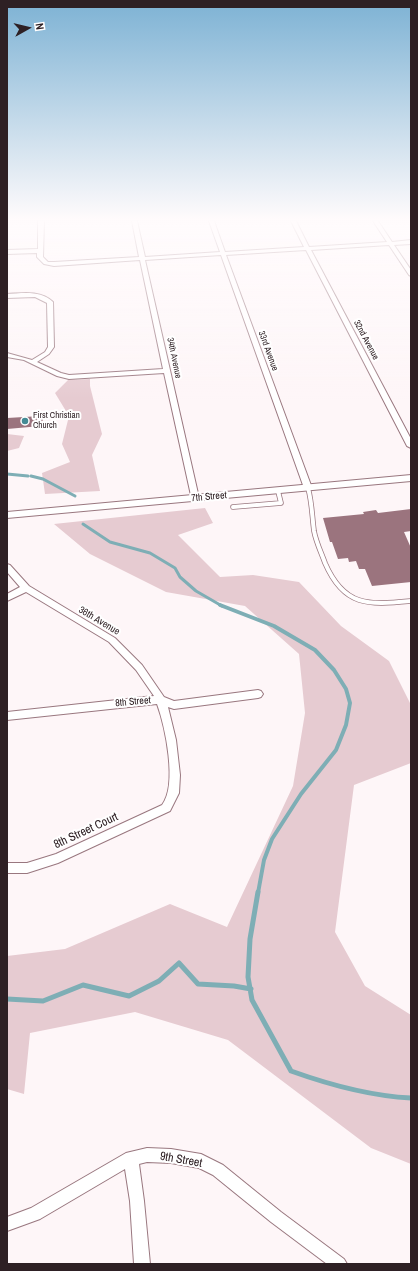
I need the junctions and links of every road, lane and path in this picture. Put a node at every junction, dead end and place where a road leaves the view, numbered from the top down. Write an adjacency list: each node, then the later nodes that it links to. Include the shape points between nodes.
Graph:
1 (148, 280): 7 (street, 34th Avenue)
2 (233, 280): 10 (street, 33rd Avenue)
3 (324, 280): 8 (street, 32nd Avenue)
4 (7, 296): 6 (street, via 42,296 51,305 51,343 47,353)
5 (7, 355): 6 (street)
6 (34, 362): 7 (street, via 59,375 69,377)
7 (168, 371): 12 (street, 34th Avenue)
8 (411, 446)
9 (411, 478): 10 (main road, 7th Street)
10 (308, 488): 11 (main road, 7th Street); 18 (lane, via 314,529 332,579 340,589 359,601 372,604)
11 (278, 491): 12 (main road, 7th Street); 13 (lane, via 281,503)
12 (195, 498): 14 (main road, 7th Street)
13 (233, 507)
14 (7, 515)
15 (7, 567): 16 (street, 36th Avenue)
16 (26, 588): 17 (street); 20 (street, 36th Avenue, via 112,640 144,672)
17 (7, 598)
18 (411, 601)
19 (258, 694): 20 (street, 8th Street, via 174,705)
20 (161, 700): 21 (street, 8th Street); 22 (street, 36th Avenue, via 175,783)
21 (7, 716)
22 (171, 803): 23 (street, 8th Street Court, via 166,808 58,858 27,868)
23 (7, 868)
24 (131, 1158): 25 (street, 9th Street, via 35,1214); 26 (street); 27 (street, 9th Street, via 147,1155 171,1156 201,1161 218,1170)
25 (7, 1224)
26 (142, 1264)
27 (339, 1264)

